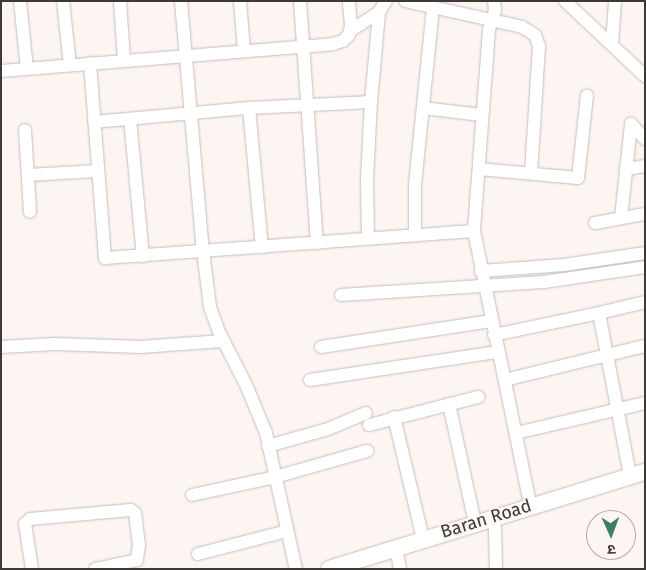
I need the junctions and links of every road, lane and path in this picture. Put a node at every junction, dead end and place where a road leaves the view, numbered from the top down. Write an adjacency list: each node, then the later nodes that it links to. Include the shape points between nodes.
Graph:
1 (20, 1): 24 (street)
2 (63, 1): 23 (street)
3 (120, 1): 21 (street)
4 (181, 1): 20 (street)
5 (240, 1): 19 (street)
6 (300, 1): 18 (street)
7 (350, 1): 16 (street)
8 (405, 1): 14 (street)
9 (494, 1): 15 (street)
10 (565, 1): 13 (street)
11 (615, 1): 17 (street)
12 (383, 7): 16 (street); 28 (street)
13 (580, 7): 17 (street)
14 (433, 8): 15 (street); 31 (street)
15 (492, 21): 33 (street); 42 (street, via 529,30 539,46)
16 (350, 31): 18 (street, via 339,42)
17 (612, 45): 26 (street)
18 (303, 46): 19 (street); 29 (street)
19 (244, 50): 20 (street)
20 (186, 54): 21 (street); 32 (street)
21 (124, 60): 22 (street)
22 (90, 63): 23 (street); 35 (street)
23 (70, 65): 24 (street)
24 (26, 69): 25 (street)
25 (1, 71)
26 (645, 76)
27 (587, 95): 42 (street, via 578,178)
28 (371, 102): 29 (street); 50 (street)
29 (308, 104): 30 (street); 51 (street)
30 (249, 108): 32 (street); 52 (street)
31 (423, 108): 33 (street); 49 (street, via 415,185)
32 (192, 115): 34 (street); 53 (street)
33 (482, 115): 39 (street)
34 (130, 119): 35 (street); 55 (street)
35 (94, 122): 41 (street)
36 (25, 130): 43 (street)
37 (645, 139): 40 (street, via 630,124)
38 (645, 166): 40 (street)
39 (478, 168): 42 (street); 48 (street)
40 (626, 169): 46 (street)
41 (97, 171): 43 (street); 55 (street, via 106,258)
42 (531, 173)
43 (28, 175): 44 (street)
44 (30, 212)
45 (645, 214): 46 (street)
46 (621, 218): 47 (street)
47 (595, 223)
48 (474, 231): 49 (street); 57 (street)
49 (415, 235): 50 (street)
50 (368, 238): 51 (street)
51 (317, 242): 52 (street)
52 (262, 247): 53 (street)
53 (203, 251): 55 (street); 64 (street, via 210,307)
54 (645, 253): 57 (street, via 564,265)
55 (143, 256)
56 (645, 267): 58 (street, via 561,280)
57 (481, 271): 58 (street)
58 (484, 286): 59 (street); 62 (street)
59 (341, 295)
60 (645, 302): 61 (street)
61 (599, 313): 63 (street); 69 (street)
62 (491, 321): 63 (street); 66 (street)
63 (494, 335): 68 (street)
64 (223, 341): 67 (street, via 141,347 55,344); 78 (street, via 247,387)
65 (645, 346): 69 (street)
66 (321, 347)
67 (1, 348)
68 (498, 352): 70 (street); 71 (street)
69 (606, 355): 71 (street); 75 (street)
70 (310, 380)
71 (505, 380): 77 (street)
72 (478, 397): 74 (street)
73 (645, 403): 75 (street)
74 (449, 404): 76 (street); 84 (street)
75 (616, 409): 77 (street); 81 (street)
76 (394, 417): 78 (street, via 367,419); 87 (street)
77 (516, 433): 83 (street)
78 (268, 446): 80 (street)
79 (367, 451): 80 (street)
80 (275, 476): 82 (street); 86 (street)
81 (640, 477): 83 (main road, Baran Road); 85 (main road, Baran Road, via 603,493)
82 (192, 495)
83 (530, 505): 84 (main road, Baran Road)
84 (475, 523): 87 (main road, Baran Road)
85 (495, 528): 89 (main road, Baran Road); 95 (street)
86 (287, 531): 88 (street); 92 (street)
87 (423, 539): 93 (main road, Baran Road)
88 (198, 554)
89 (399, 563): 94 (main road, Baran Road)
90 (32, 569): 91 (street, via 25,524 30,519 132,510 139,544 137,560)
91 (95, 569)
92 (296, 569)
93 (329, 569)
94 (362, 569)
95 (496, 569)

